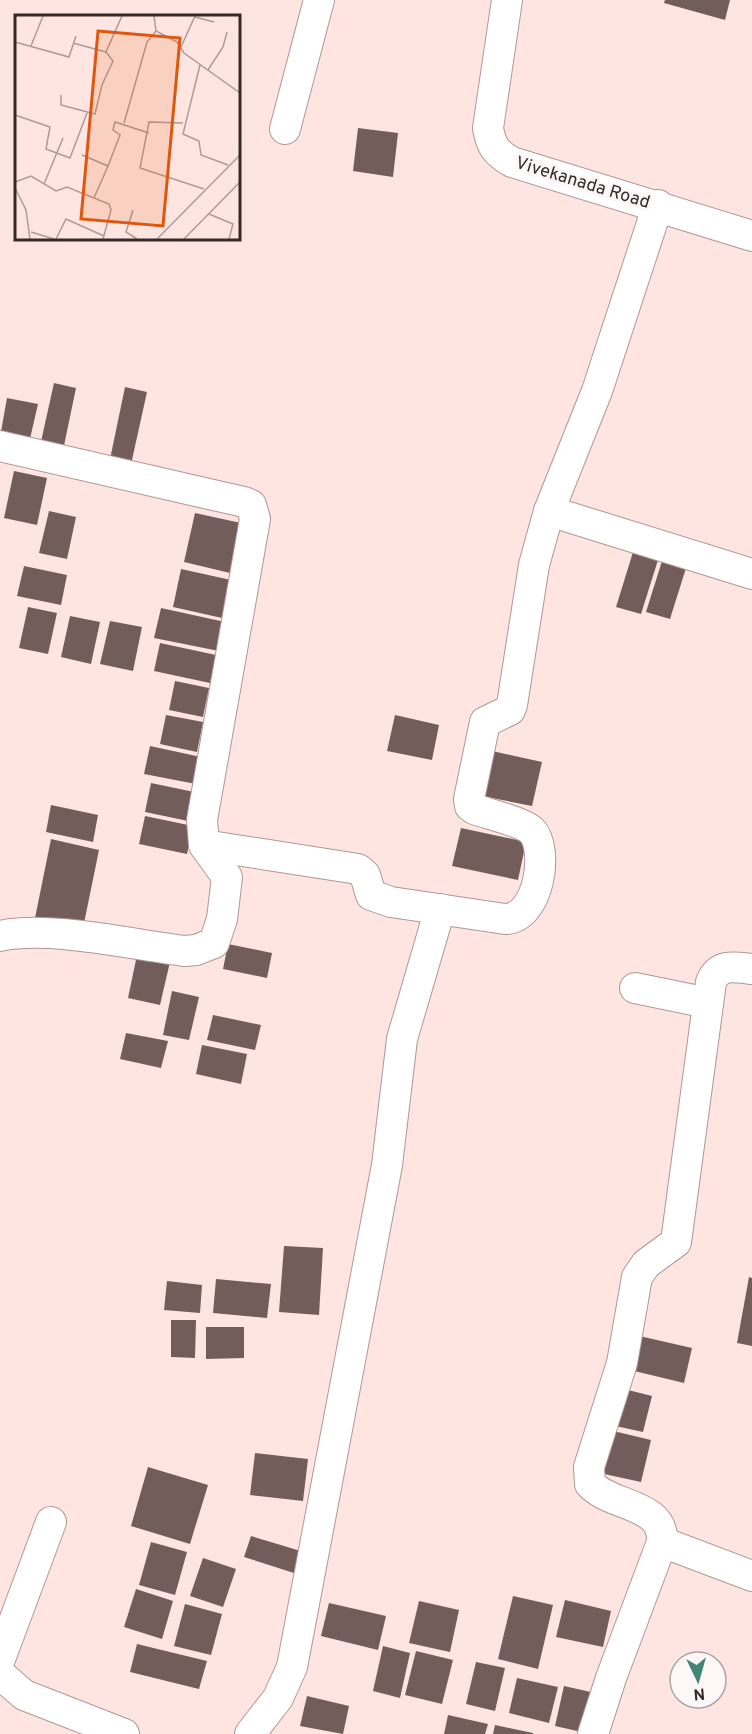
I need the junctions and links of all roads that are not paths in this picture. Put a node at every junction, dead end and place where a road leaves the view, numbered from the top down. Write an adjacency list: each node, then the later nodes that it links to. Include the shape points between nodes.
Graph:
1 (319, 0): 3 (street)
2 (507, 0): 4 (street, Vivekanada Road, via 489,106 490,145 512,162)
3 (285, 129)
4 (658, 205): 5 (street, Vivekanada Road); 7 (street, via 597,391)
5 (752, 236)
6 (0, 446): 9 (street, via 244,502 255,511 202,820)
7 (549, 511): 8 (street); 10 (street, via 534,565 512,705 510,710 485,722 470,799 474,809 530,829 537,838 537,885 531,904 516,919)
8 (752, 574)
9 (204, 845): 10 (street, via 347,866 362,871 374,897); 11 (street, via 227,877 219,935 207,948 185,951 51,934)
10 (440, 909): 21 (street, via 402,1039 387,1164 292,1667 278,1698)
11 (0, 936)
12 (752, 969): 14 (street, via 725,967 715,973)
13 (635, 988): 14 (street)
14 (708, 1003): 16 (street, via 676,1242 646,1264 637,1277 622,1363 589,1467 590,1484 651,1515 661,1525)
15 (51, 1522): 18 (street)
16 (662, 1542): 17 (street); 22 (street)
17 (752, 1576)
18 (0, 1659)
19 (0, 1674): 20 (street, via 24,1695)
20 (124, 1734)
21 (250, 1734)
22 (592, 1734)

